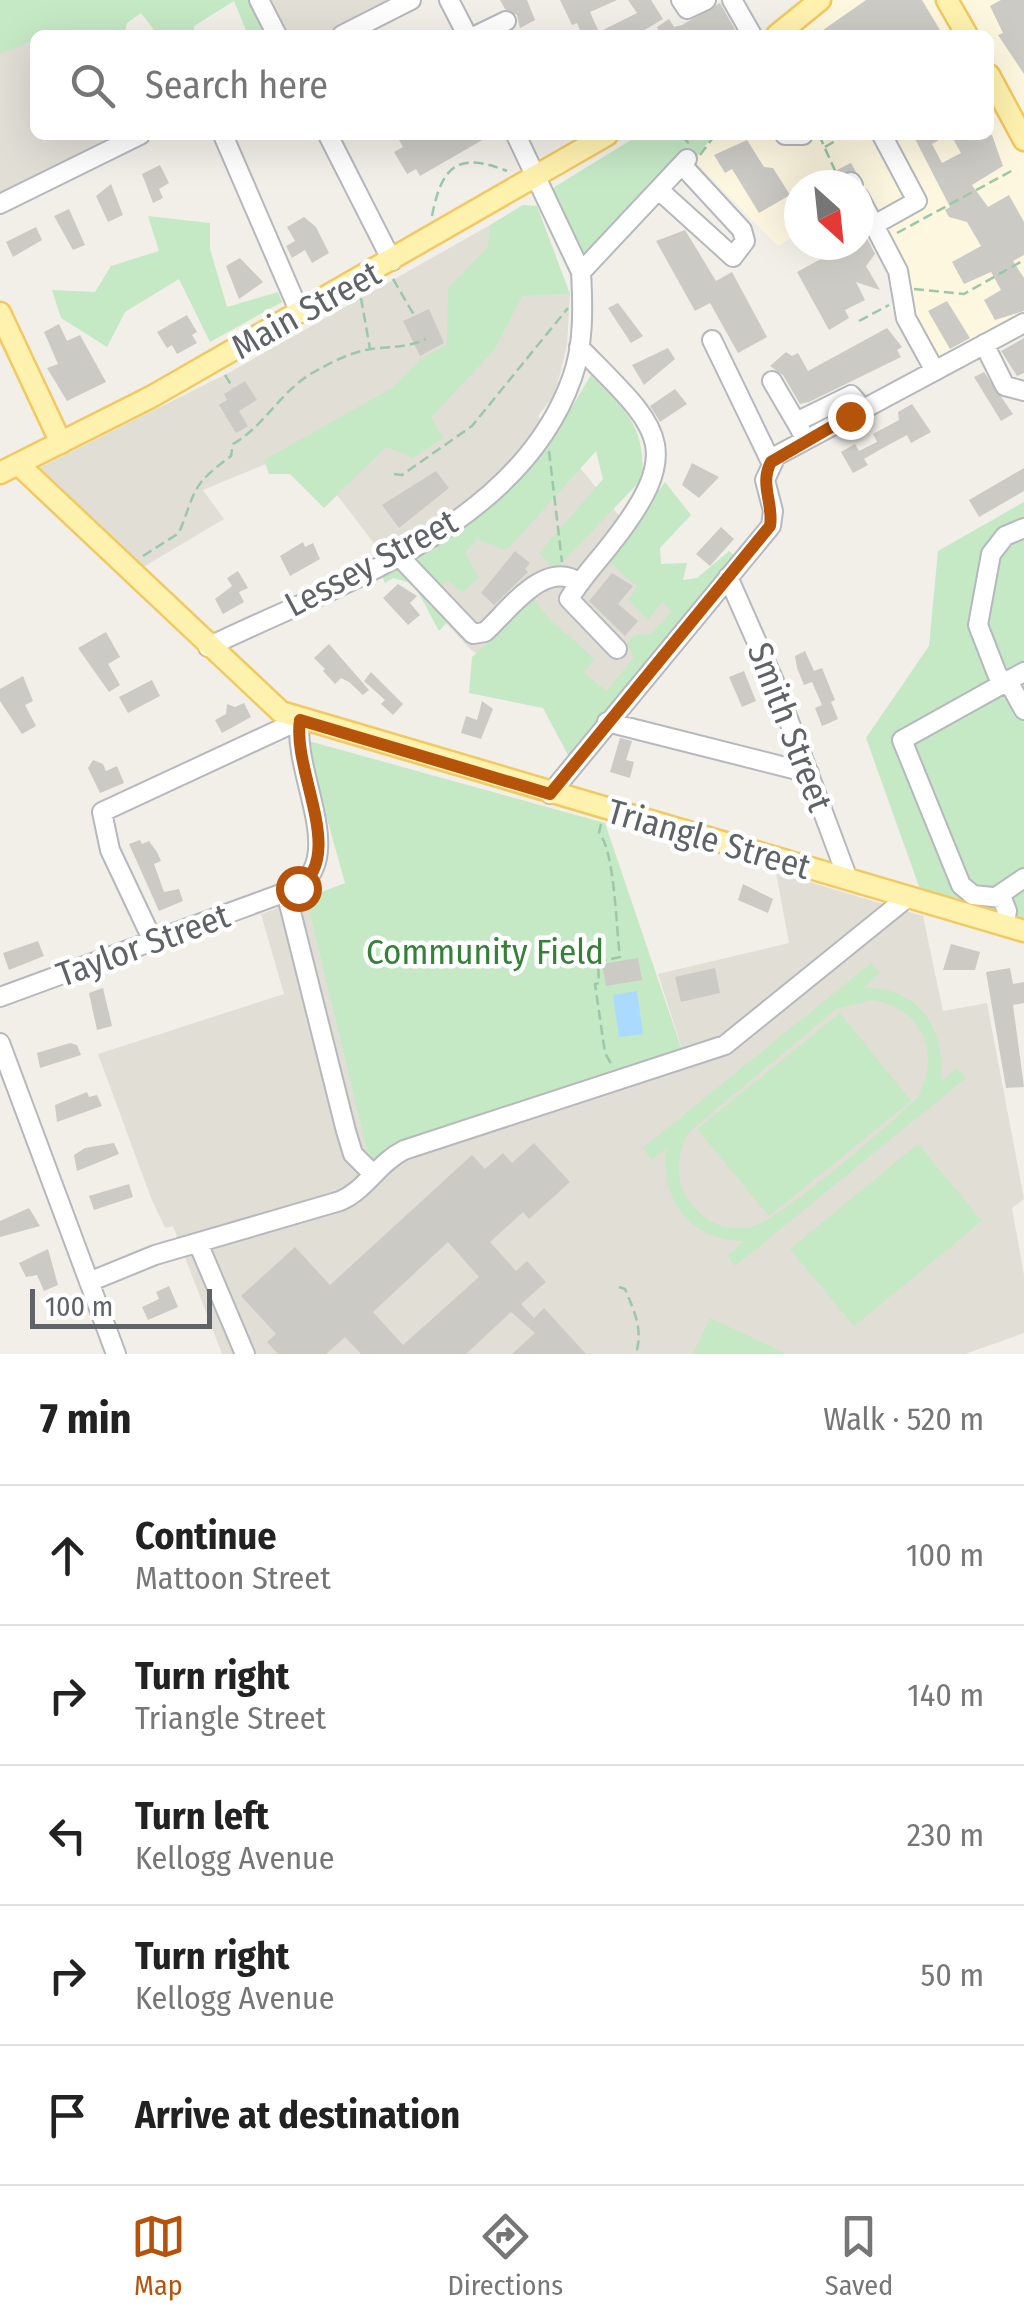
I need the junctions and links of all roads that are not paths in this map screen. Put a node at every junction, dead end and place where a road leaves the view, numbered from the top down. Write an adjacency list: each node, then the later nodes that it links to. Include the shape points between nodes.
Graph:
1 (259, 0): 10 (street)
2 (411, 0): 11 (street)
3 (450, 0): 12 (street)
4 (681, 0): 5 (street, via 687,10)
5 (706, 0)
6 (732, 0): 14 (street)
7 (947, 0): 16 (main road)
8 (812, 3): 15 (main road)
9 (506, 22): 13 (street)
10 (274, 30)
11 (352, 30)
12 (465, 30)
13 (488, 30)
14 (749, 30)
15 (782, 30)
16 (964, 30)
17 (994, 84): 24 (main road)
18 (130, 140): 27 (street)
19 (225, 140): 33 (street)
20 (330, 140): 30 (street)
21 (518, 140): 25 (street)
22 (598, 140): 25 (main road, Main Street)
23 (885, 140): 29 (street, via 917,201)
24 (1024, 140)
25 (536, 177): 30 (main road, Main Street); 31 (street)
26 (659, 190): 26 (street, via 715,245 738,254 742,230 690,160); 31 (street)
27 (0, 204)
28 (874, 226): 29 (street)
29 (878, 233): 38 (street, via 898,271 906,318)
30 (392, 269): 33 (main road, Main Street)
31 (581, 272): 37 (street, Lessey Street)
32 (0, 313): 44 (main road)
33 (300, 313): 44 (main road, Main Street)
34 (1024, 323): 36 (street)
35 (712, 340): 45 (street)
36 (984, 344): 38 (street); 40 (street, via 1005,386)
37 (579, 347): 48 (street, Lessey Street, via 564,396 542,432 480,504); 50 (street, via 647,421 656,461 645,501)
38 (935, 371): 41 (street)
39 (772, 381): 42 (street)
40 (1024, 391)
41 (863, 409): 42 (street, via 856,397 846,396); 43 (street)
42 (796, 422): 43 (street)
43 (806, 440): 45 (street)
44 (61, 442): 46 (main road, Main Street)
45 (771, 462): 49 (street, via 765,480 770,526)
46 (9, 469): 51 (main road, Triangle Street)
47 (1024, 528): 54 (street, via 991,554 978,624)
48 (397, 554): 50 (street, via 473,634 484,632 548,576 563,574); 51 (street, Lessey Street)
49 (728, 577): 57 (street); 58 (street, Smith Street)
50 (575, 590): 52 (street, via 571,602)
51 (208, 647): 56 (main road, Triangle Street, via 255,692)
52 (617, 650)
53 (1024, 672): 54 (street)
54 (1006, 683): 55 (street); 63 (street, via 902,740 961,885 973,895)
55 (1024, 710)
56 (300, 720): 59 (main road, Triangle Street); 62 (street, via 298,753 321,855 310,879); 66 (street, via 102,812 110,850)
57 (607, 722): 58 (street); 59 (street)
58 (809, 774): 61 (street, Smith Street)
59 (550, 794): 61 (main road, Triangle Street)
60 (1024, 878): 63 (street)
61 (848, 879): 64 (main road, Triangle Street)
62 (286, 892): 66 (street, Taylor Street); 69 (street, via 352,1150)
63 (999, 895): 65 (street)
64 (908, 897): 65 (main road, Triangle Street); 69 (street, via 735,1040 404,1150)
65 (1014, 928)
66 (152, 941): 67 (street, Taylor Street)
67 (0, 997)
68 (0, 1043): 71 (street)
69 (374, 1174): 70 (street, via 340,1201)
70 (198, 1244): 71 (street); 73 (street)
71 (89, 1282): 72 (street)
72 (116, 1354)
73 (245, 1354)

